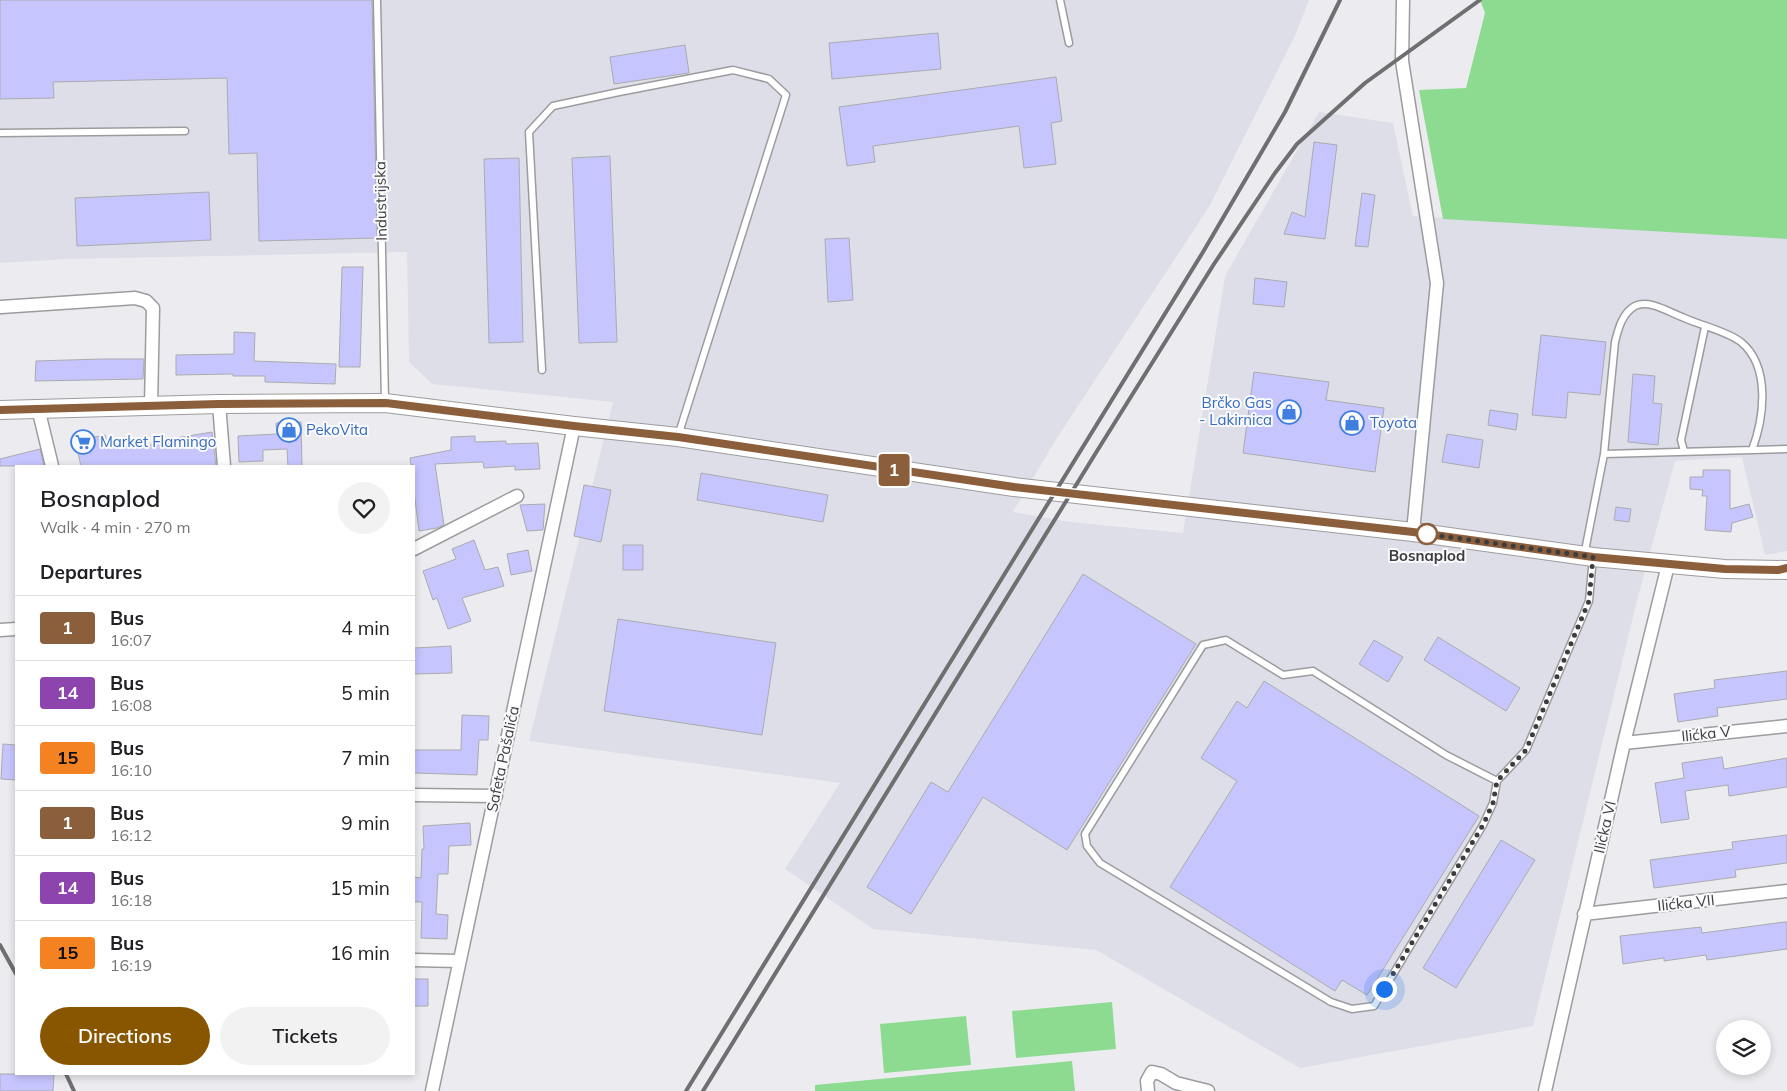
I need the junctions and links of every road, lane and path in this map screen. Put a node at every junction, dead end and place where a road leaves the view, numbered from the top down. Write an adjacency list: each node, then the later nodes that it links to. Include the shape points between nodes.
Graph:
1 (377, 0): 10 (lane, Industrijska)
2 (1060, 0): 4 (lane)
3 (1404, 0): 24 (street, via 1402,61 1437,284)
4 (1069, 43)
5 (185, 131): 6 (lane)
6 (0, 133)
7 (1, 307): 12 (street, via 135,298 146,301 152,308)
8 (1705, 327): 18 (lane, via 1740,341 1758,366 1762,411 1760,429); 19 (lane, via 1681,440); 20 (lane, via 1653,305 1642,304 1626,315 1615,342)
9 (542, 370): 16 (lane, via 529,132 553,106 733,70 769,79 786,95)
10 (386, 403): 11 (main road); 15 (main road)
11 (219, 404): 12 (main road); 22 (street)
12 (151, 406): 13 (main road)
13 (38, 408): 14 (main road); 21 (street)
14 (0, 410)
15 (574, 426): 16 (main road); 35 (street, Safeta Pašalića)
16 (678, 437): 24 (main road, via 1014,487)
17 (1787, 448): 18 (lane)
18 (1752, 450): 19 (lane)
19 (1684, 451): 20 (lane)
20 (1604, 454): 26 (lane)
21 (52, 465)
22 (224, 465)
23 (517, 496): 25 (street)
24 (1413, 532): 26 (main road)
25 (415, 548)
26 (1588, 556): 27 (main road); 33 (lane, via 1589,601 1526,750)
27 (1668, 564): 28 (main road, via 1725,569); 32 (street, Ilićka VI)
28 (1784, 569)
29 (15, 629): 30 (street)
30 (0, 630)
31 (1787, 726): 32 (street, Ilićka V)
32 (1624, 743): 37 (street, Ilićka VI)
33 (1497, 781): 33 (lane, via 1493,803 1483,825 1374,1006 1352,1009 1331,1002 1100,863 1087,846 1085,834 1203,645 1226,640 1283,675 1313,671 1446,756)
34 (415, 795): 35 (street)
35 (496, 796): 39 (street, Safeta Pašalića)
36 (1787, 891): 37 (street, Ilićka VII)
37 (1584, 914): 43 (street, Ilićka VI)
38 (415, 960): 39 (street)
39 (459, 961): 40 (street, Safeta Pašalića)
40 (432, 1091)
41 (1148, 1091): 42 (street, via 1147,1081 1152,1072 1176,1083)
42 (1208, 1091)
43 (1545, 1091)

